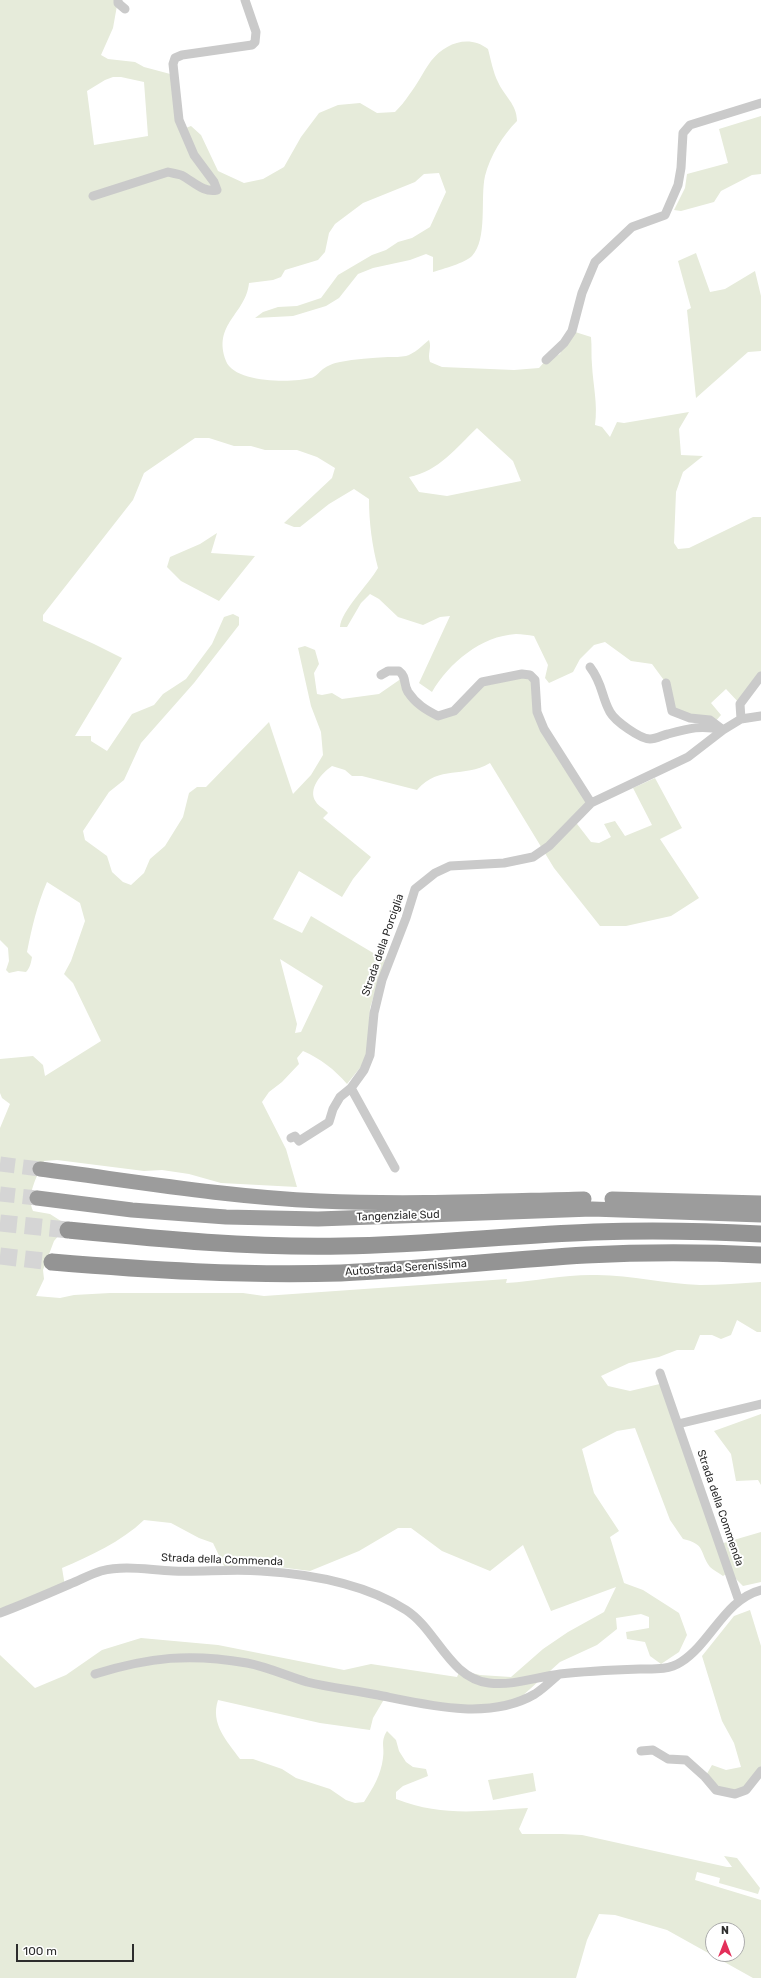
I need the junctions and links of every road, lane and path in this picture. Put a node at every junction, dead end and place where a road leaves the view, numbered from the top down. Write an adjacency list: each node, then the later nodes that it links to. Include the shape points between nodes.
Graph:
1 (118, 0): 3 (street)
2 (245, 0): 5 (street, via 256,32 252,45 182,55 175,58 173,64 179,120 194,155 217,190 204,189 180,175 168,172)
3 (125, 9)
4 (761, 103): 6 (street, via 690,125 683,133 678,185 665,215 632,227 595,262 582,293 572,331 564,343)
5 (93, 196)
6 (546, 360)
7 (590, 667): 13 (street, via 598,677 610,712 617,720 641,736 651,739 692,727)
8 (381, 676): 14 (street, via 388,671 400,671 408,692 423,709 438,716 454,711 482,682 522,674 530,675 535,680 537,712 544,729)
9 (761, 676): 12 (street, via 740,704)
10 (666, 684): 13 (street, via 672,711 690,718 710,720)
11 (761, 716): 12 (street, Strada della Porciglia)
12 (741, 720): 13 (street, Strada della Porciglia)
13 (723, 730): 14 (street, Strada della Porciglia, via 688,757)
14 (591, 803): 15 (street, Strada della Porciglia, via 549,846 534,857 504,863 450,866 435,873 415,889 382,980 374,1014 370,1055 364,1070)
15 (351, 1088): 16 (street, Strada della Porciglia, via 340,1097 332,1109 329,1122 299,1140 295,1136); 17 (street)
16 (291, 1138)
17 (395, 1168)
18 (40, 1169): 20 (highway, Tangenziale Sud, via 234,1194 320,1201 593,1199)
19 (37, 1198): 21 (highway, Tangenziale Sud, via 132,1210 234,1217 318,1219 592,1209)
20 (761, 1203)
21 (761, 1214)
22 (68, 1230): 23 (highway, Autostrada Serenissima, via 227,1244 283,1246 453,1242 593,1232 715,1231)
23 (761, 1234)
24 (761, 1255): 25 (highway, Autostrada Serenissima, via 713,1252 589,1255 342,1273 279,1274 150,1270)
25 (52, 1262)
26 (660, 1373): 28 (street, Strada della Commenda)
27 (761, 1404): 28 (street)
28 (678, 1424): 30 (street, Strada della Commenda)
29 (761, 1590): 30 (street, Strada della Commenda)
30 (739, 1600): 33 (street, Strada della Commenda, via 700,1645 675,1665)
31 (0, 1613): 33 (street, Strada della Commenda, via 100,1572 125,1567 292,1574 349,1584 384,1597 408,1611 424,1625 460,1670 475,1680 506,1684)
32 (95, 1674): 33 (street, via 168,1657 228,1660 270,1669 335,1689 424,1705 488,1709 515,1703 536,1694)
33 (559, 1674)
34 (641, 1751): 35 (street, via 653,1750 668,1759 686,1760 716,1790 735,1794 746,1790)
35 (761, 1771)

